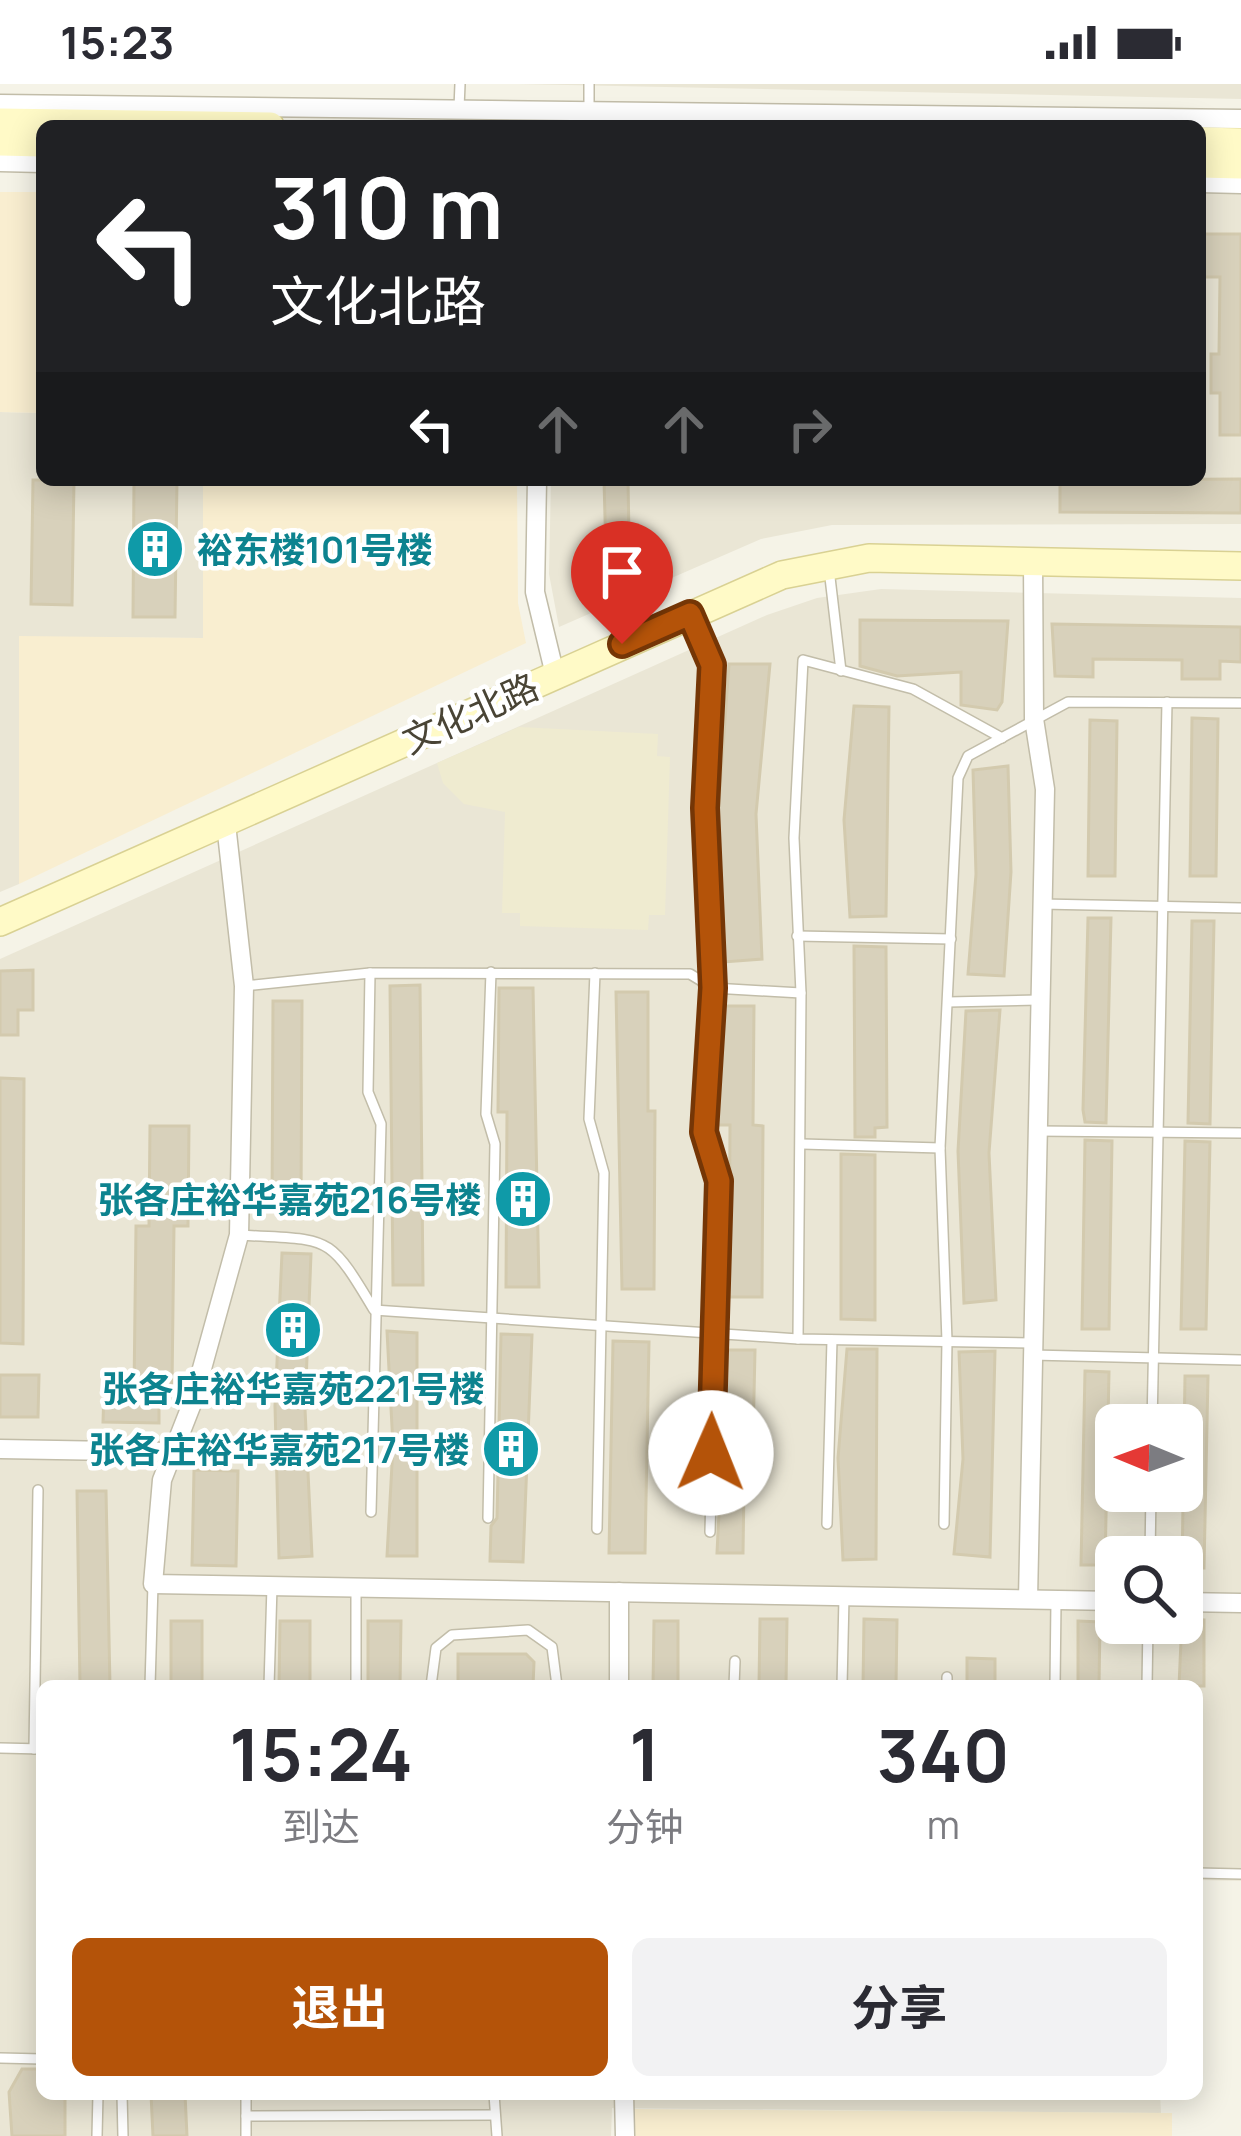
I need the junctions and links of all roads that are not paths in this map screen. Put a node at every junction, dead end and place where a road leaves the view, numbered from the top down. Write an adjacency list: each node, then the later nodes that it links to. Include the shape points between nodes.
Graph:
1 (460, 84): 4 (lane)
2 (589, 84): 5 (lane)
3 (0, 104): 4 (street)
4 (460, 108): 5 (street)
5 (589, 110): 6 (street)
6 (1241, 119)
7 (0, 122): 8 (street)
8 (36, 123)
9 (1206, 141): 11 (street)
10 (0, 142): 12 (street)
11 (1241, 142)
12 (36, 143)
13 (0, 162): 14 (street)
14 (36, 163)
15 (1206, 164): 16 (street)
16 (1241, 165)
17 (1206, 183): 18 (street)
18 (1241, 184)
19 (537, 486): 25 (street, via 536,592)
20 (1033, 562): 21 (street, 文化北路); 22 (street, 文化北路); 28 (street)
21 (828, 564): 23 (street, 文化北路); 24 (lane)
22 (1241, 566)
23 (690, 614): 25 (street, 文化北路); 41 (lane, via 712,665 705,808)
24 (841, 671): 29 (lane, via 913,689); 35 (lane, via 803,661)
25 (555, 675): 30 (street, 文化北路)
26 (1167, 702): 27 (lane); 28 (lane, via 1068,702); 32 (lane)
27 (1241, 703)
28 (1034, 719): 29 (lane); 31 (street, via 1045,789)
29 (1002, 738): 36 (lane, via 968,756 958,778)
30 (226, 824): 34 (street, 文化北路); 40 (street)
31 (1042, 904): 32 (lane); 43 (street)
32 (1163, 907): 33 (lane); 46 (lane)
33 (1241, 908)
34 (0, 922)
35 (797, 936): 36 (lane); 42 (lane)
36 (951, 939): 44 (lane)
37 (491, 972): 38 (lane); 39 (lane); 52 (lane)
38 (370, 973): 40 (lane); 51 (lane, via 368,1091 381,1124)
39 (595, 973): 41 (lane, via 690,974); 53 (lane, via 589,1118 604,1173)
40 (244, 986): 50 (street)
41 (713, 988): 42 (lane); 54 (lane, via 704,1132 719,1181)
42 (801, 993): 48 (lane)
43 (1040, 1000): 44 (lane); 45 (street)
44 (948, 1002): 49 (lane)
45 (1037, 1131): 46 (lane); 58 (street)
46 (1159, 1132): 47 (lane); 59 (lane)
47 (1241, 1133)
48 (802, 1144): 49 (lane); 55 (lane)
49 (940, 1148): 57 (lane)
50 (239, 1235): 51 (lane, via 322,1240); 63 (street, via 194,1401)
51 (374, 1310): 52 (lane); 65 (lane)
52 (489, 1318): 53 (lane); 66 (lane)
53 (603, 1326): 54 (lane); 69 (lane)
54 (713, 1333): 55 (lane); 70 (lane)
55 (798, 1339): 56 (lane)
56 (832, 1340): 57 (lane); 67 (lane)
57 (947, 1341): 58 (lane); 68 (lane)
58 (1032, 1349): 59 (lane); 76 (street)
59 (1154, 1358): 60 (lane); 61 (lane)
60 (1241, 1360)
61 (1153, 1404)
62 (0, 1450): 63 (street)
63 (170, 1452): 71 (street)
64 (38, 1490): 83 (lane)
65 (371, 1513)
66 (488, 1518)
67 (827, 1524)
68 (944, 1524)
69 (597, 1528)
70 (710, 1532)
71 (153, 1584): 72 (street); 84 (lane)
72 (272, 1586): 73 (street); 85 (lane)
73 (356, 1588): 74 (street); 86 (lane)
74 (619, 1592): 75 (street); 89 (street)
75 (844, 1597): 76 (street); 91 (lane)
76 (1028, 1599): 77 (street)
77 (1056, 1600): 78 (street); 92 (lane)
78 (1095, 1601)
79 (1203, 1602): 80 (street)
80 (1241, 1603)
81 (1148, 1644): 93 (lane)
82 (735, 1661): 90 (lane)
83 (38, 1680)
84 (150, 1680)
85 (269, 1680)
86 (356, 1680)
87 (431, 1680): 88 (lane, via 443,1640 528,1630 552,1647)
88 (555, 1680)
89 (619, 1680)
90 (734, 1680)
91 (842, 1680)
92 (1055, 1680)
93 (1147, 1680)
94 (0, 1748): 95 (lane)
95 (36, 1749)
96 (1203, 1873): 97 (lane)
97 (1241, 1874)
98 (0, 2058): 99 (lane)
99 (36, 2059)
100 (98, 2100): 107 (lane)
101 (122, 2100): 108 (lane)
102 (246, 2100): 106 (lane)
103 (494, 2100): 105 (lane)
104 (624, 2100): 111 (street)
105 (494, 2115): 106 (lane); 110 (lane)
106 (246, 2116): 109 (lane)
107 (97, 2136)
108 (122, 2136)
109 (246, 2136)
110 (496, 2136)
111 (625, 2136)

